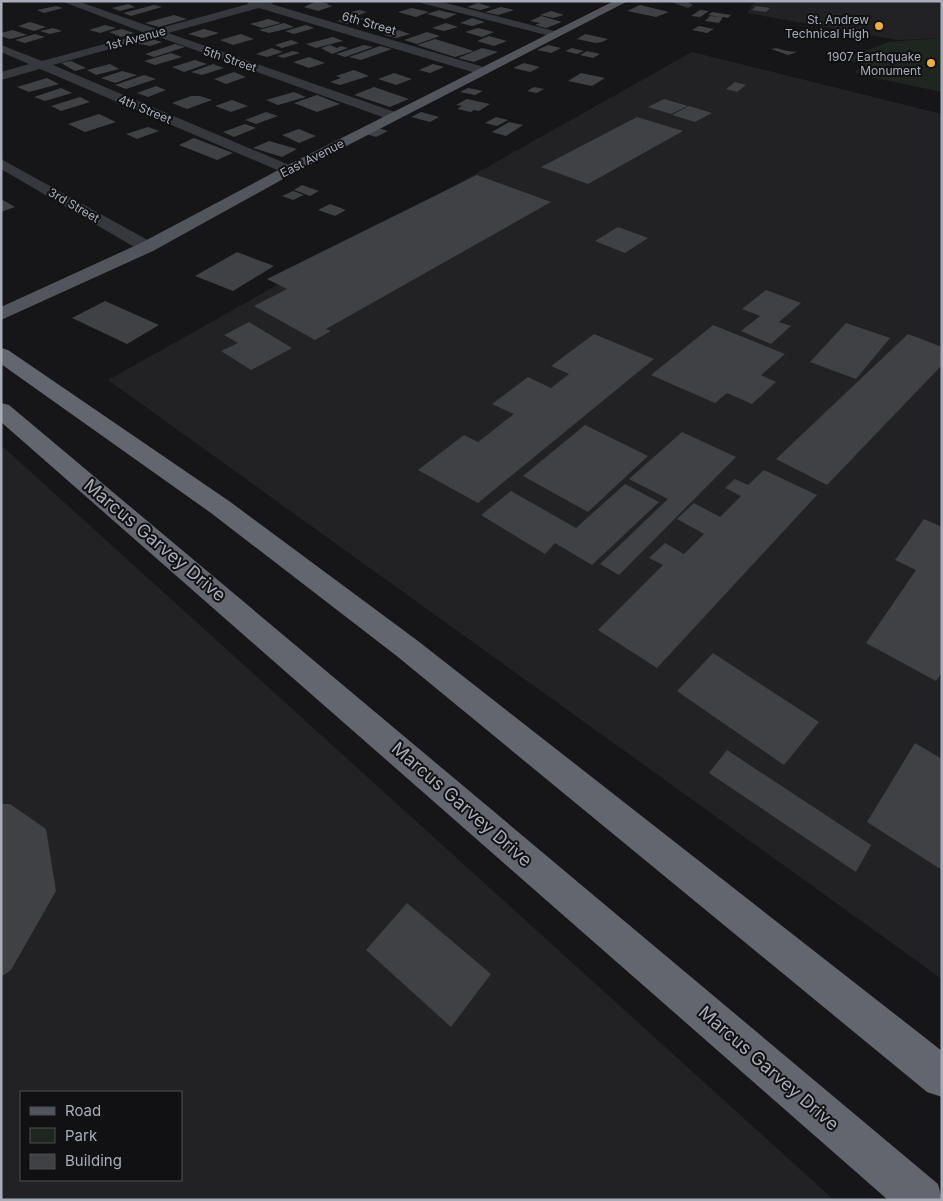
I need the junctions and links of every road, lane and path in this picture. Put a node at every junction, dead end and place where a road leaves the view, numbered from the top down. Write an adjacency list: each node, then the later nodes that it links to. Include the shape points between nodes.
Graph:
1 (66, 1): 8 (street, 5th Street)
2 (271, 1): 6 (street, 1st Avenue)
3 (425, 1): 9 (street)
4 (623, 1): 9 (main road, East Avenue)
5 (673, 1): 7 (street)
6 (254, 3): 8 (street, 1st Avenue); 12 (street, 6th Street)
7 (688, 5)
8 (156, 33): 11 (street, 1st Avenue); 14 (street, 5th Street)
9 (554, 34): 12 (main road, East Avenue)
10 (1, 48): 11 (street, 4th Street)
11 (40, 64): 13 (street, 1st Avenue); 16 (street, 4th Street)
12 (483, 71): 14 (main road, East Avenue)
13 (1, 76)
14 (394, 116): 16 (main road, East Avenue)
15 (1, 163): 17 (street, 3rd Street)
16 (289, 170): 17 (main road, East Avenue)
17 (147, 247): 18 (main road, East Avenue)
18 (1, 314)
19 (1, 354): 21 (highway, via 220,507 408,649)
20 (1, 410): 22 (highway, Marcus Garvey Drive)
21 (942, 1078)
22 (922, 1200)

